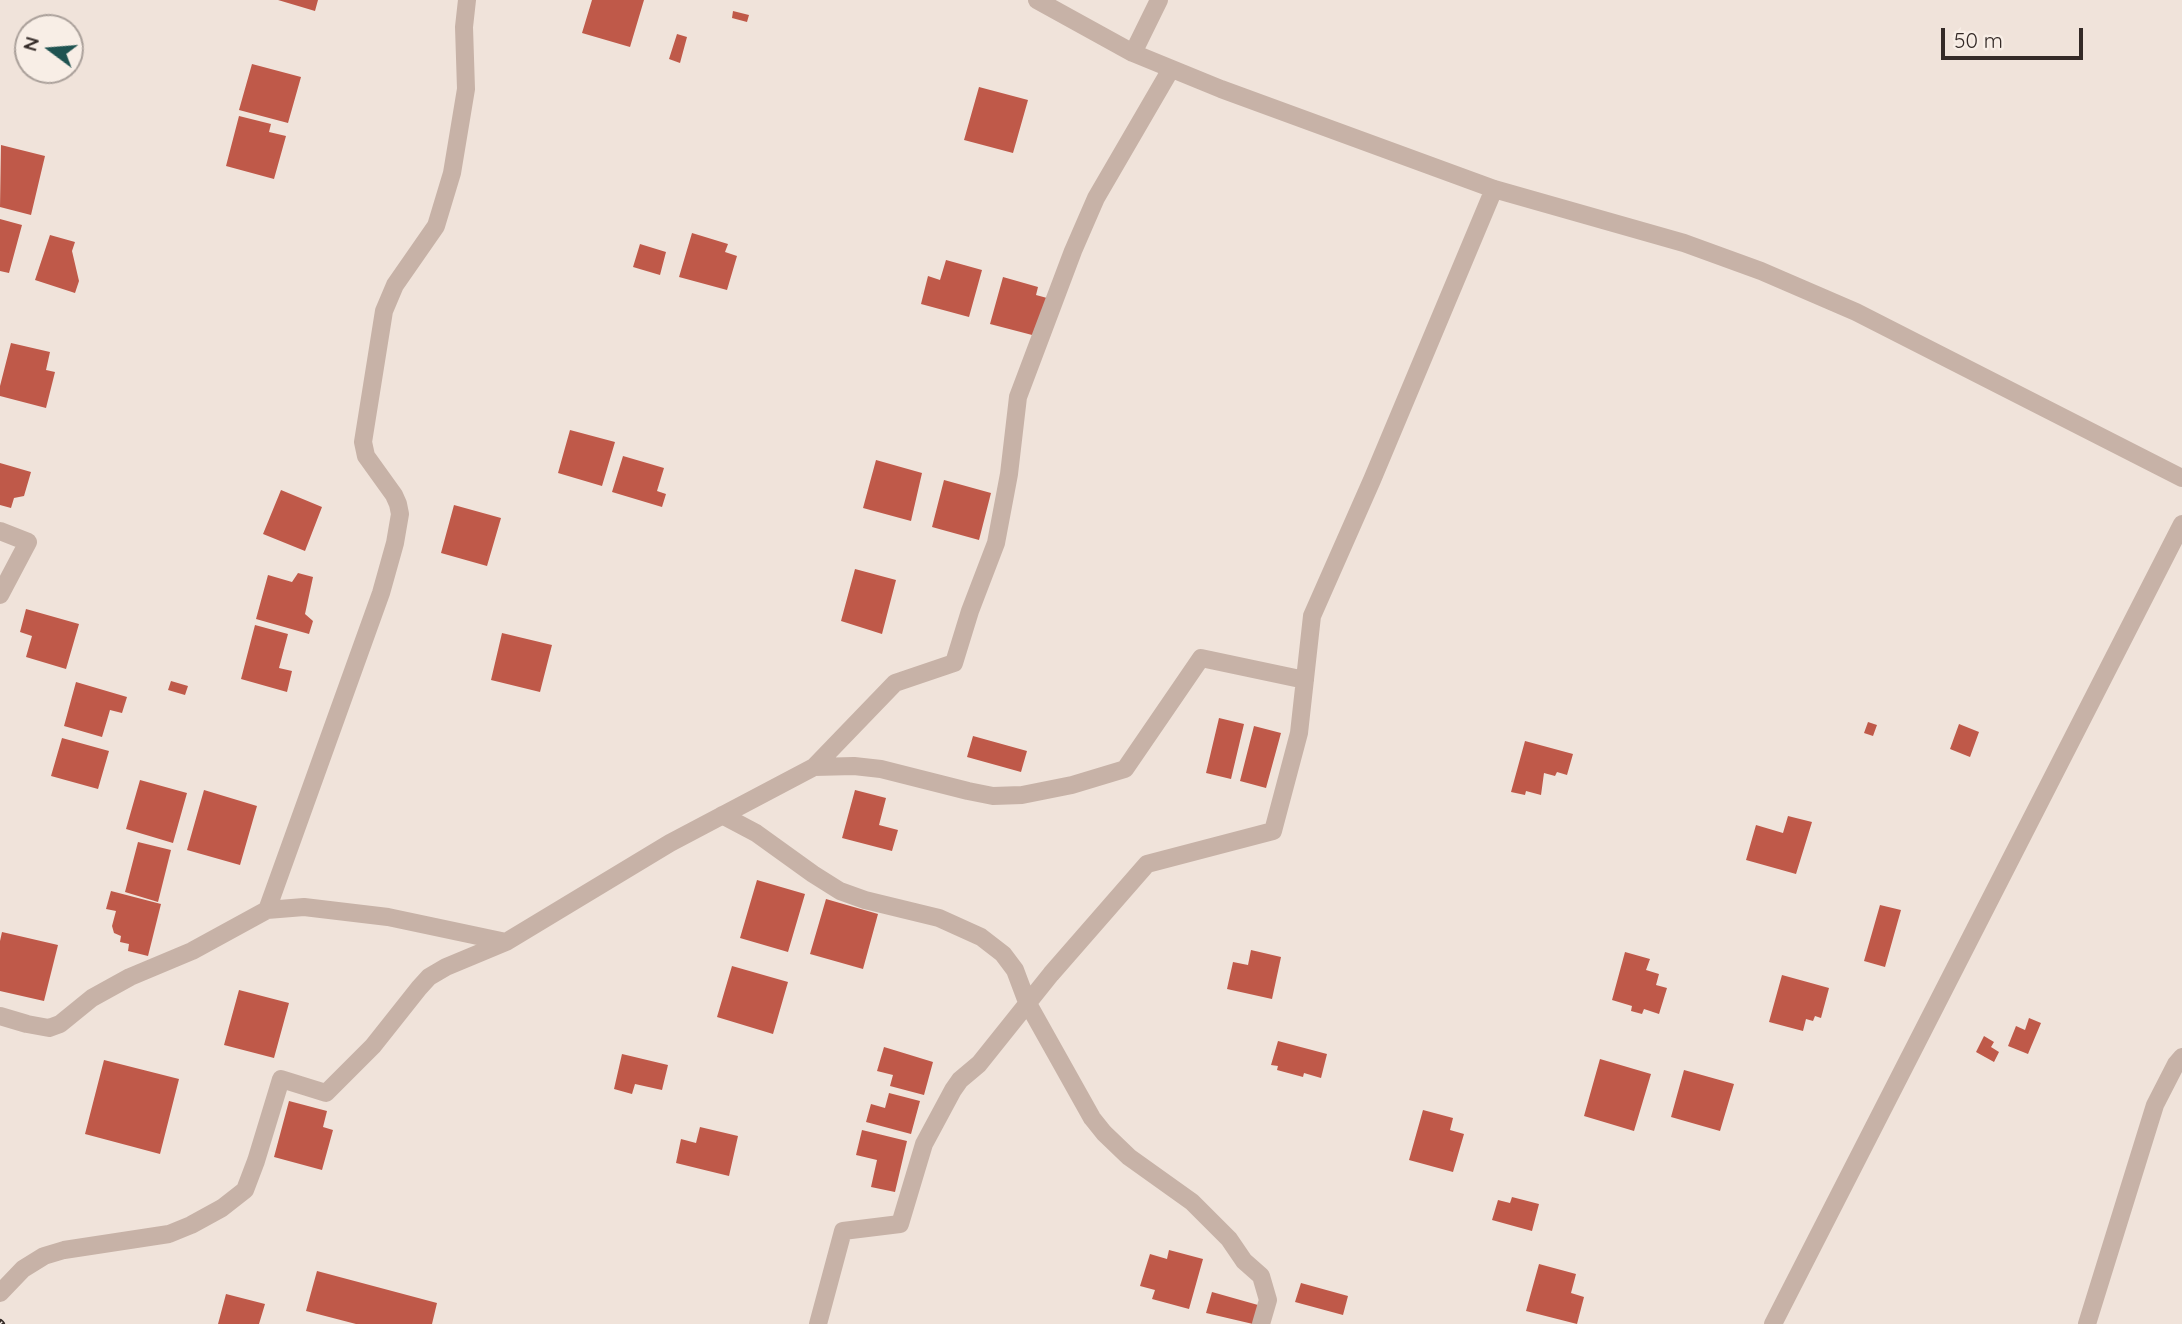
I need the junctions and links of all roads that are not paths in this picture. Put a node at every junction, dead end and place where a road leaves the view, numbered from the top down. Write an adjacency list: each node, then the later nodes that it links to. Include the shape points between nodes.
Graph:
1 (467, 0): 14 (street, via 466,89 452,173 436,226 395,285 384,311 363,442 366,456 398,504 396,543)
2 (1037, 0): 4 (street)
3 (1159, 0): 4 (street)
4 (1133, 53): 5 (street)
5 (1171, 69): 6 (street); 12 (street, via 1096,198 1018,397 996,543 954,663 895,683)
6 (1494, 189): 7 (street, via 1684,243 1761,271 1857,312); 11 (street, via 1312,617)
7 (2182, 478)
8 (2182, 524): 22 (street)
9 (0, 531): 10 (street, via 28,542)
10 (0, 595)
11 (1305, 680): 12 (street, via 1201,658 1125,769 1022,795 993,796 881,769); 16 (street, via 1299,733 1273,831 1147,863)
12 (814, 767): 13 (street)
13 (722, 815): 15 (street); 16 (street, via 756,832 840,891 939,918 981,937 1015,970)
14 (267, 910): 15 (street, via 303,907 377,916); 17 (street, via 192,951 130,977 92,998 60,1024 49,1028)
15 (506, 942): 19 (street, via 429,977 373,1046 326,1093 281,1079 245,1190 222,1208 169,1234 44,1256 23,1269)
16 (1027, 1002): 20 (street, via 953,1090 924,1144 900,1224 843,1231); 21 (street, via 1104,1133 1192,1202 1261,1276 1268,1300)
17 (0, 1016)
18 (2182, 1057): 23 (street, via 2155,1105)
19 (0, 1293)
20 (818, 1324)
21 (1261, 1324)
22 (1773, 1324)
23 (2087, 1324)

